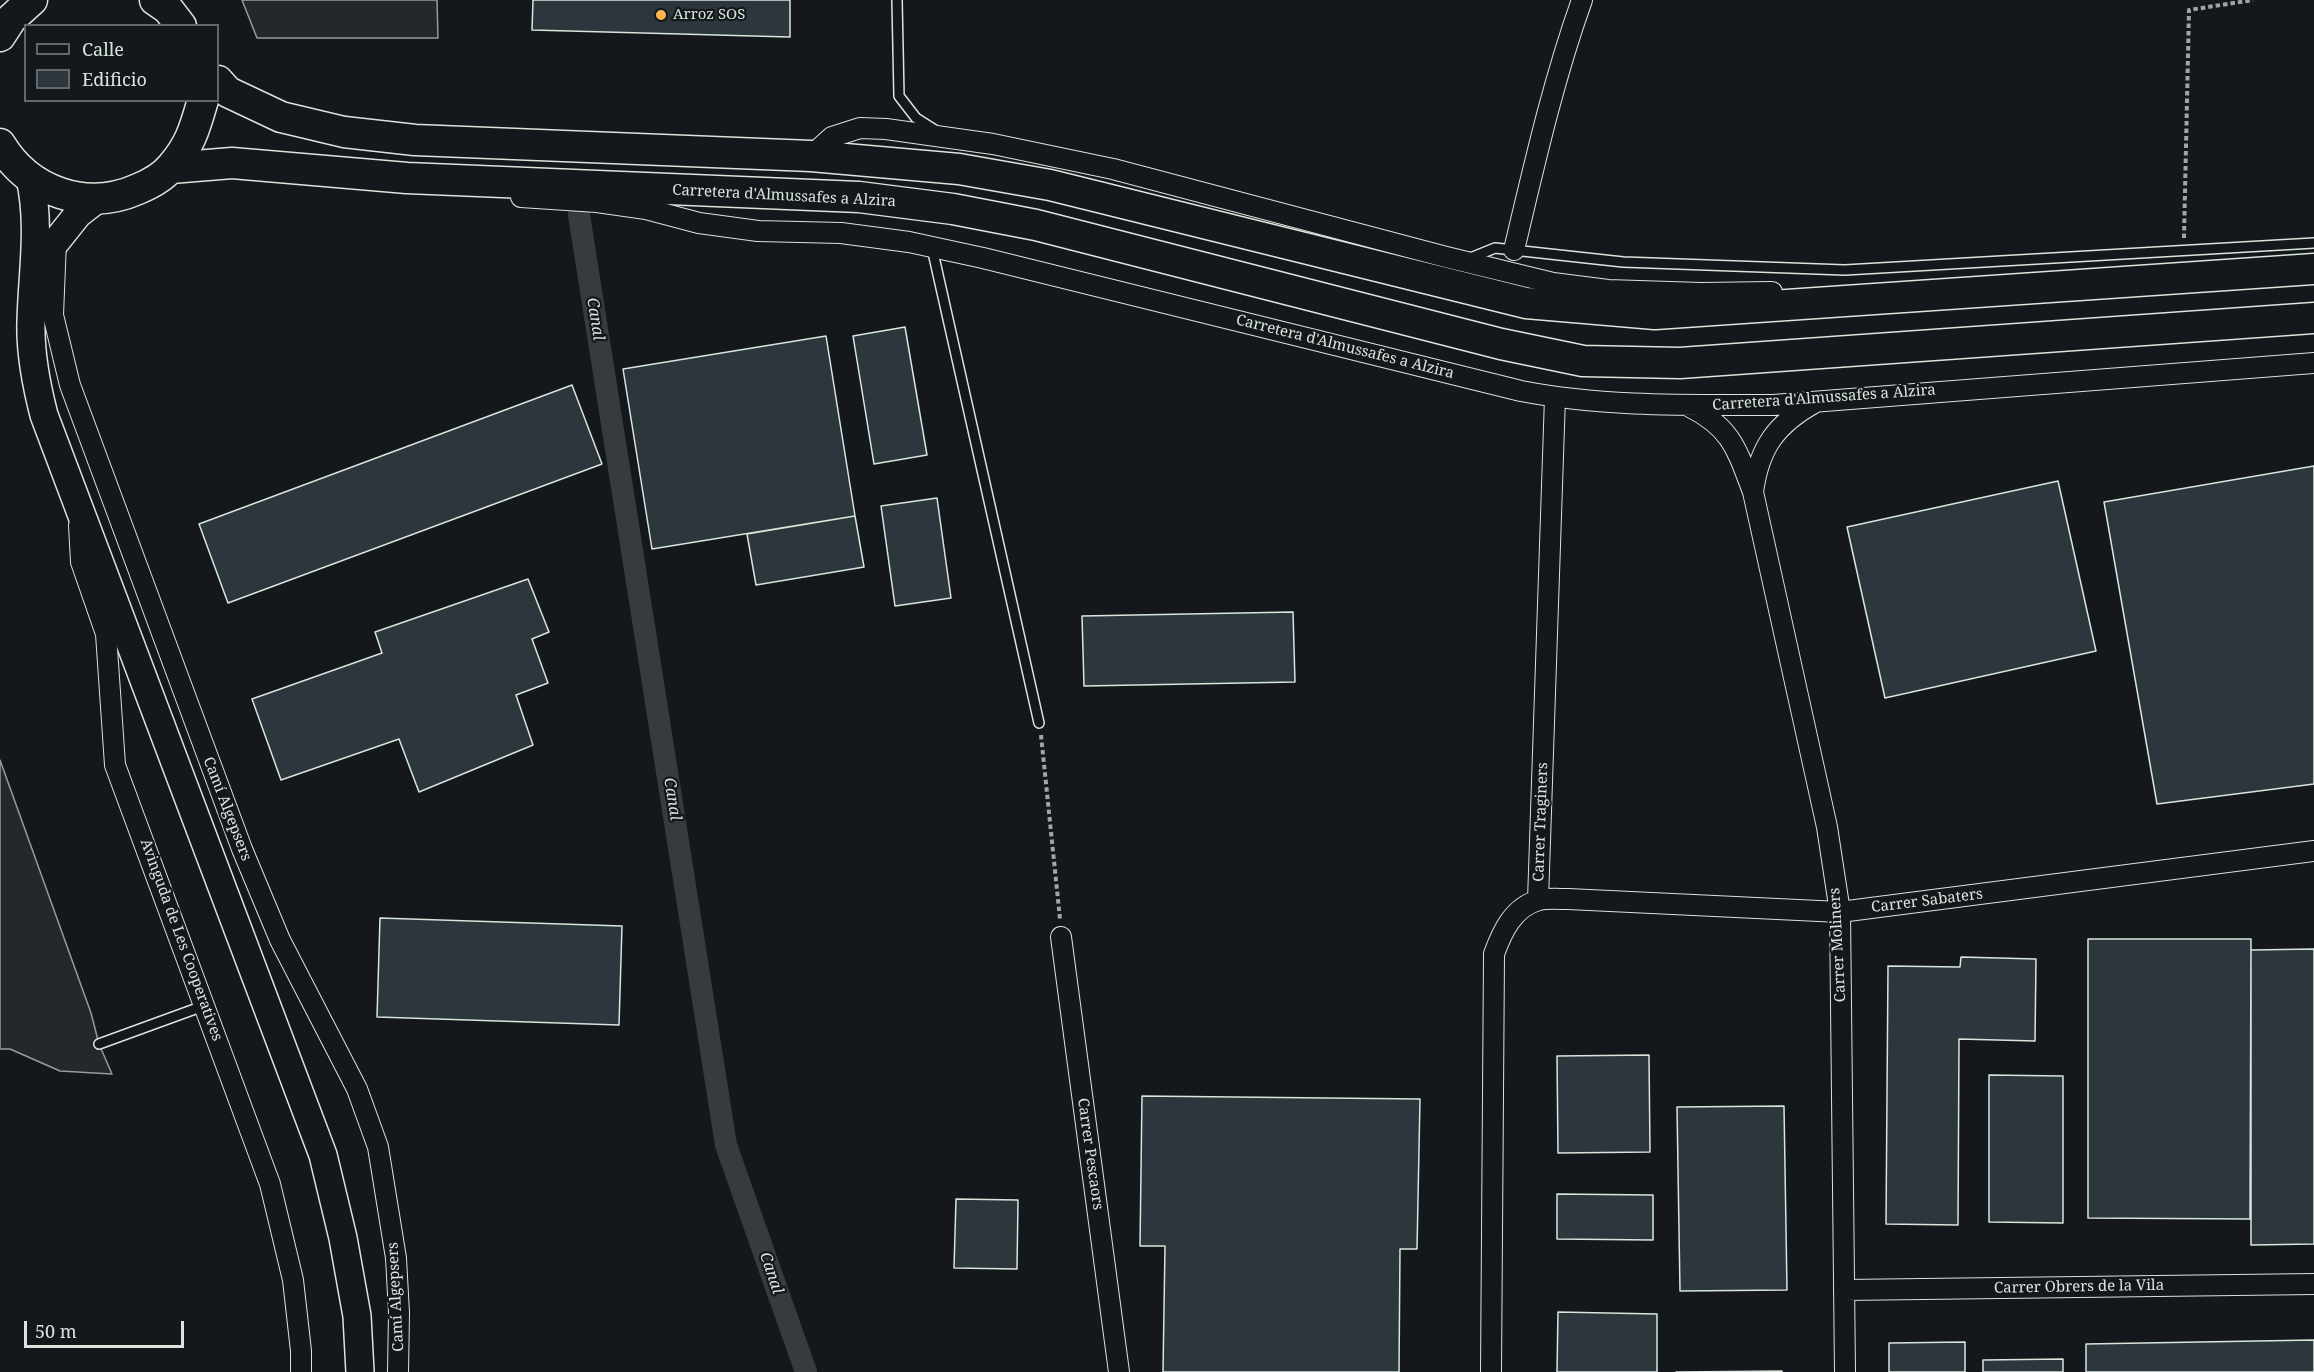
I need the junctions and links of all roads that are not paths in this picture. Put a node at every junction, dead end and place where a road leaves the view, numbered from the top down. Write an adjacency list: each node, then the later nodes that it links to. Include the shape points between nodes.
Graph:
1 (32, 0): 4 (main road, via 11,19)
2 (897, 0): 7 (lane, via 899,96 916,118)
3 (1582, 0): 17 (street, via 1536,156)
4 (0, 36)
5 (219, 82): 9 (main road, via 228,92 281,117 344,132 415,140)
6 (202, 102): 10 (main road, via 193,137)
7 (946, 138): 9 (street, via 860,128 832,137); 18 (street, via 1113,169)
8 (3, 153): 12 (main road)
9 (811, 156): 21 (main road, via 959,169 1050,185 1526,303 1655,314)
10 (171, 168): 11 (main road, Carretera d'Almussafes a Alzira, via 232,164); 13 (main road, via 149,185 124,196)
11 (386, 177): 16 (street, Carretera d'Almussafes a Alzira, via 467,194 597,202 646,209 699,223 758,231 841,233); 22 (main road, Carretera d'Almussafes a Alzira, via 859,197 954,209 1036,225 1501,344 1583,361 1680,363)
12 (30, 178): 13 (main road, via 50,190); 19 (main road, via 35,202)
13 (96, 200): 14 (main road, via 78,214)
14 (56, 242): 19 (main road); 40 (street, Camí Algepsers, via 53,315 70,385 242,849 280,940 357,1089 378,1147 396,1258)
15 (2314, 243): 17 (lane, via 1845,270 1623,262)
16 (932, 248): 24 (street, Carretera d'Almussafes a Alzira); 29 (lane)
17 (1514, 250): 18 (lane, via 1495,248)
18 (1462, 261): 21 (street, via 1553,283 1608,290 1800,292)
19 (35, 268): 28 (main road, via 31,323 36,386)
20 (2314, 269): 21 (main road)
21 (1833, 301)
22 (2314, 318)
23 (2314, 363): 25 (street, Carretera d'Almussafes a Alzira)
24 (1555, 397): 26 (street, Carretera d'Almussafes a Alzira); 31 (street, Carrer Traginers)
25 (1821, 399): 26 (street, Carretera d'Almussafes a Alzira, via 1773,405); 27 (street, Carrer Moliners, via 1794,414 1767,442 1756,468)
26 (1689, 406): 27 (street, Carrer Moliners, via 1726,432)
27 (1753, 492): 32 (street, Carrer Moliners, via 1827,827)
28 (78, 504): 34 (street, Avinguda de Les Cooperatives, via 81,562 106,634 115,765); 39 (main road, via 323,1155 357,1316)
29 (1039, 723)
30 (2314, 851): 32 (street, Carrer Sabaters)
31 (1538, 900): 32 (street, Carrer Sabaters); 42 (street, Carrer Traginers, via 1519,910 1503,930 1494,954)
32 (1840, 912): 37 (street, Carrer Moliners)
33 (1061, 937): 41 (street, Carrer Pescaors)
34 (206, 1005): 35 (lane); 38 (street, Avinguda de Les Cooperatives, via 270,1184 293,1280)
35 (99, 1044)
36 (2314, 1284): 37 (street, Carrer Obrers de la Vila)
37 (1844, 1290): 43 (street, Carrer Moliners)
38 (301, 1372)
39 (360, 1372)
40 (398, 1372)
41 (1119, 1372)
42 (1491, 1372)
43 (1845, 1372)

